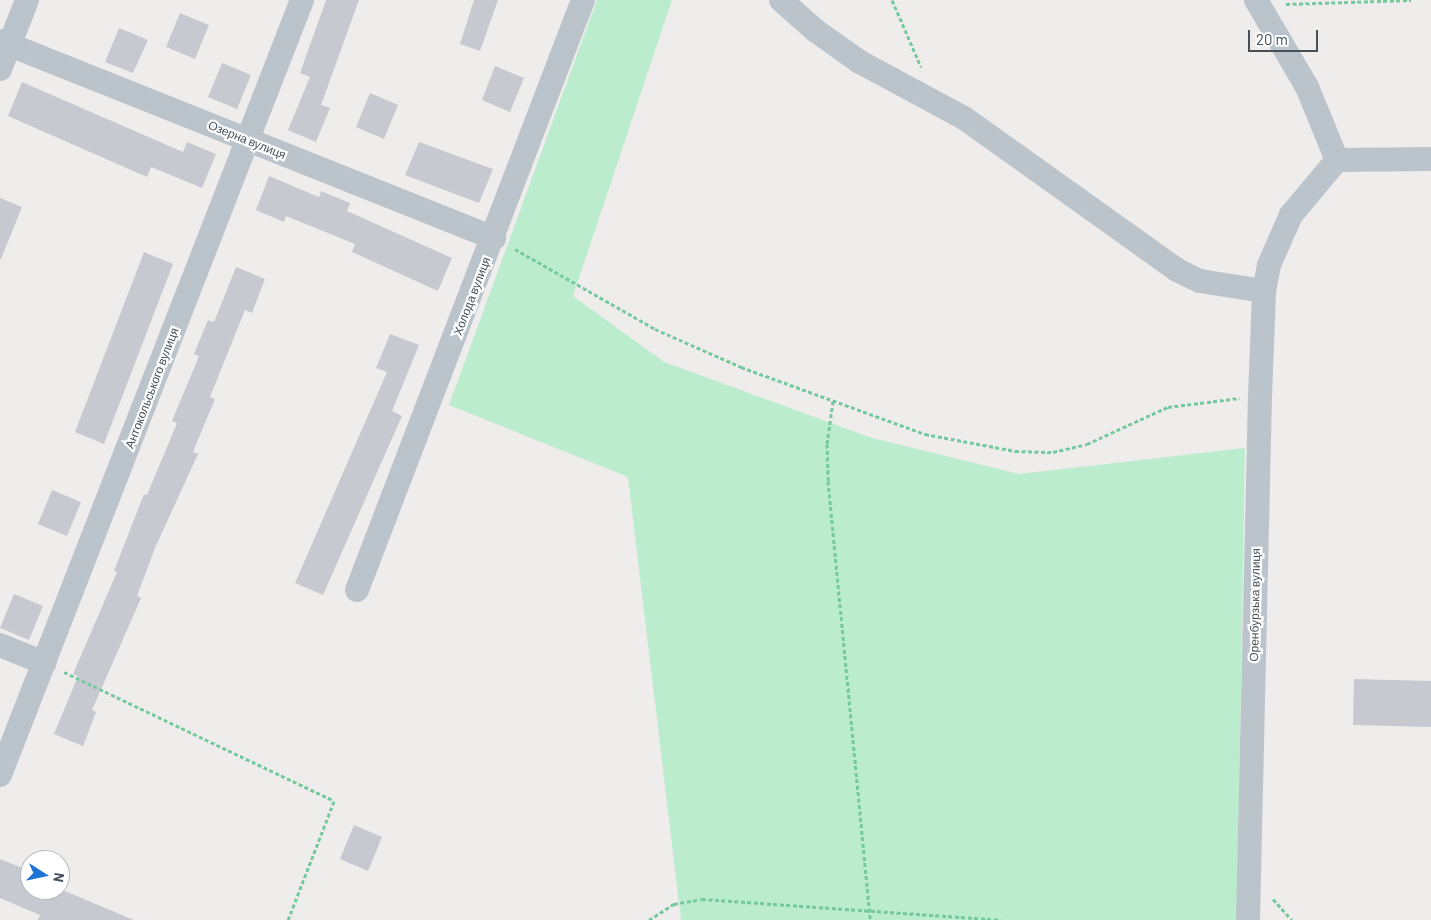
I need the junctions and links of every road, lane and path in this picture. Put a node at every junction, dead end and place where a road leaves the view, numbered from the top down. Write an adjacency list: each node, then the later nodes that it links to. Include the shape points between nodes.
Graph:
1 (27, 0): 8 (street)
2 (302, 0): 11 (street, Антокольського вулиця)
3 (583, 0): 14 (street, Холода вулиця)
4 (782, 0): 15 (street, via 816,31 860,62 964,118 1177,270 1200,281)
5 (892, 0): 10 (path)
6 (1411, 0): 7 (path)
7 (1257, 2): 13 (street, via 1307,87)
8 (5, 43): 9 (street); 11 (street, Озерна вулиця)
9 (0, 69)
10 (923, 71)
11 (248, 141): 14 (street, Озерна вулиця); 20 (street, Антокольського вулиця)
12 (1431, 159): 13 (street)
13 (1337, 160): 15 (street, Оренбурзька вулиця, via 1291,215 1269,265)
14 (494, 238): 17 (path, via 655,329 741,367); 18 (street, Холода вулиця)
15 (1264, 291): 16 (street, Оренбурзька вулиця)
16 (1260, 397): 17 (path, via 1216,399 1168,407 1087,444 1053,452 1015,451 925,434); 27 (street, Оренбурзька вулиця)
17 (834, 401): 22 (path, via 827,444 828,481)
18 (357, 590)
19 (0, 645): 20 (street)
20 (44, 663): 21 (street, Антокольського вулиця); 23 (path, via 334,801)
21 (0, 775)
22 (869, 911): 24 (path, via 702,899 674,904); 25 (path); 26 (path)
23 (288, 920)
24 (649, 920)
25 (870, 920)
26 (1000, 920)
27 (1248, 920)

